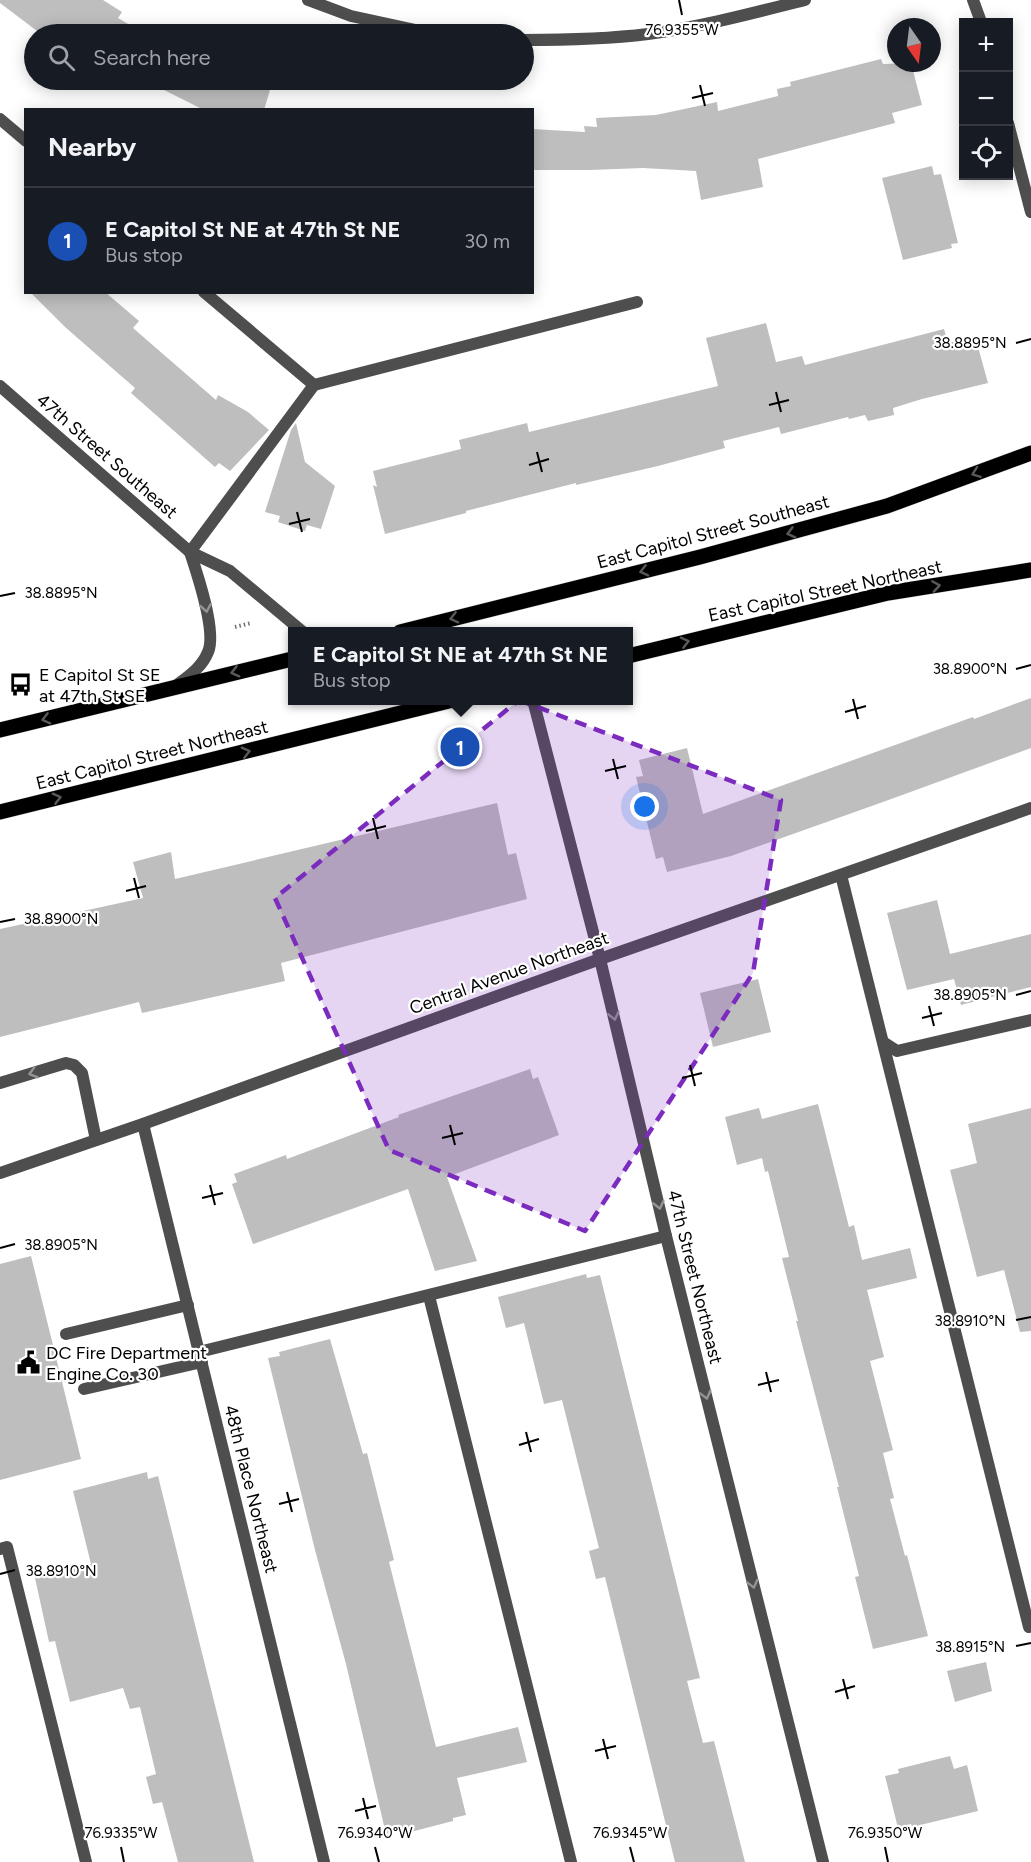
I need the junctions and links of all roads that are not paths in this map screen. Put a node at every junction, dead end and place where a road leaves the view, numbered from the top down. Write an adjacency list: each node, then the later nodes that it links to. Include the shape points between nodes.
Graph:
1 (308, 0): 5 (street)
2 (805, 0): 6 (street, via 644,34)
3 (974, 0): 4 (street)
4 (980, 18)
5 (388, 24)
6 (534, 40)
7 (0, 119): 9 (street)
8 (1009, 126): 10 (street)
9 (24, 139)
10 (1031, 212)
11 (206, 294): 13 (street)
12 (637, 302): 13 (street)
13 (314, 385): 16 (street)
14 (0, 386): 16 (street, 47th Street Southeast)
15 (1031, 453): 19 (main road, East Capitol Street Southeast, one-way to 19, via 887,506)
16 (190, 552): 18 (street, 47th Street Southeast, via 230,571); 22 (street, one-way to 22, via 203,591 210,650 196,671)
17 (1031, 570): 20 (main road, East Capitol Street Northeast, one-way to 17, via 888,593)
18 (297, 627)
19 (420, 627)
20 (633, 655)
21 (288, 659): 22 (main road, one-way to 22)
22 (173, 688): 25 (main road, one-way to 25)
23 (433, 705): 27 (main road, East Capitol Street Northeast, one-way to 23)
24 (534, 705): 29 (street, 47th Street Northeast)
25 (0, 730)
26 (1031, 808): 28 (street, Central Avenue Northeast)
27 (0, 812)
28 (841, 875): 29 (street, Central Avenue Northeast); 31 (street)
29 (600, 959): 33 (street, Central Avenue Northeast); 36 (street, 47th Street Northeast, one-way to 36)
30 (1031, 1020): 31 (street, via 897,1051)
31 (883, 1042): 43 (street)
32 (0, 1083): 34 (street, one-way to 32, via 82,1073 74,1065 66,1063)
33 (143, 1124): 34 (street, Central Avenue Northeast); 38 (street, 48th Place Northeast)
34 (96, 1140): 35 (street, Central Avenue Northeast)
35 (0, 1173)
36 (666, 1236): 37 (street); 47 (street, 47th Street Northeast, one-way to 47)
37 (429, 1296): 40 (street); 46 (street)
38 (188, 1305): 39 (street); 40 (street, 48th Place Northeast)
39 (66, 1334)
40 (201, 1357): 41 (street); 45 (street, 48th Place Northeast)
41 (84, 1389)
42 (0, 1549): 44 (street, via 7,1547)
43 (1031, 1626)
44 (86, 1862)
45 (324, 1862)
46 (571, 1862)
47 (823, 1862)

